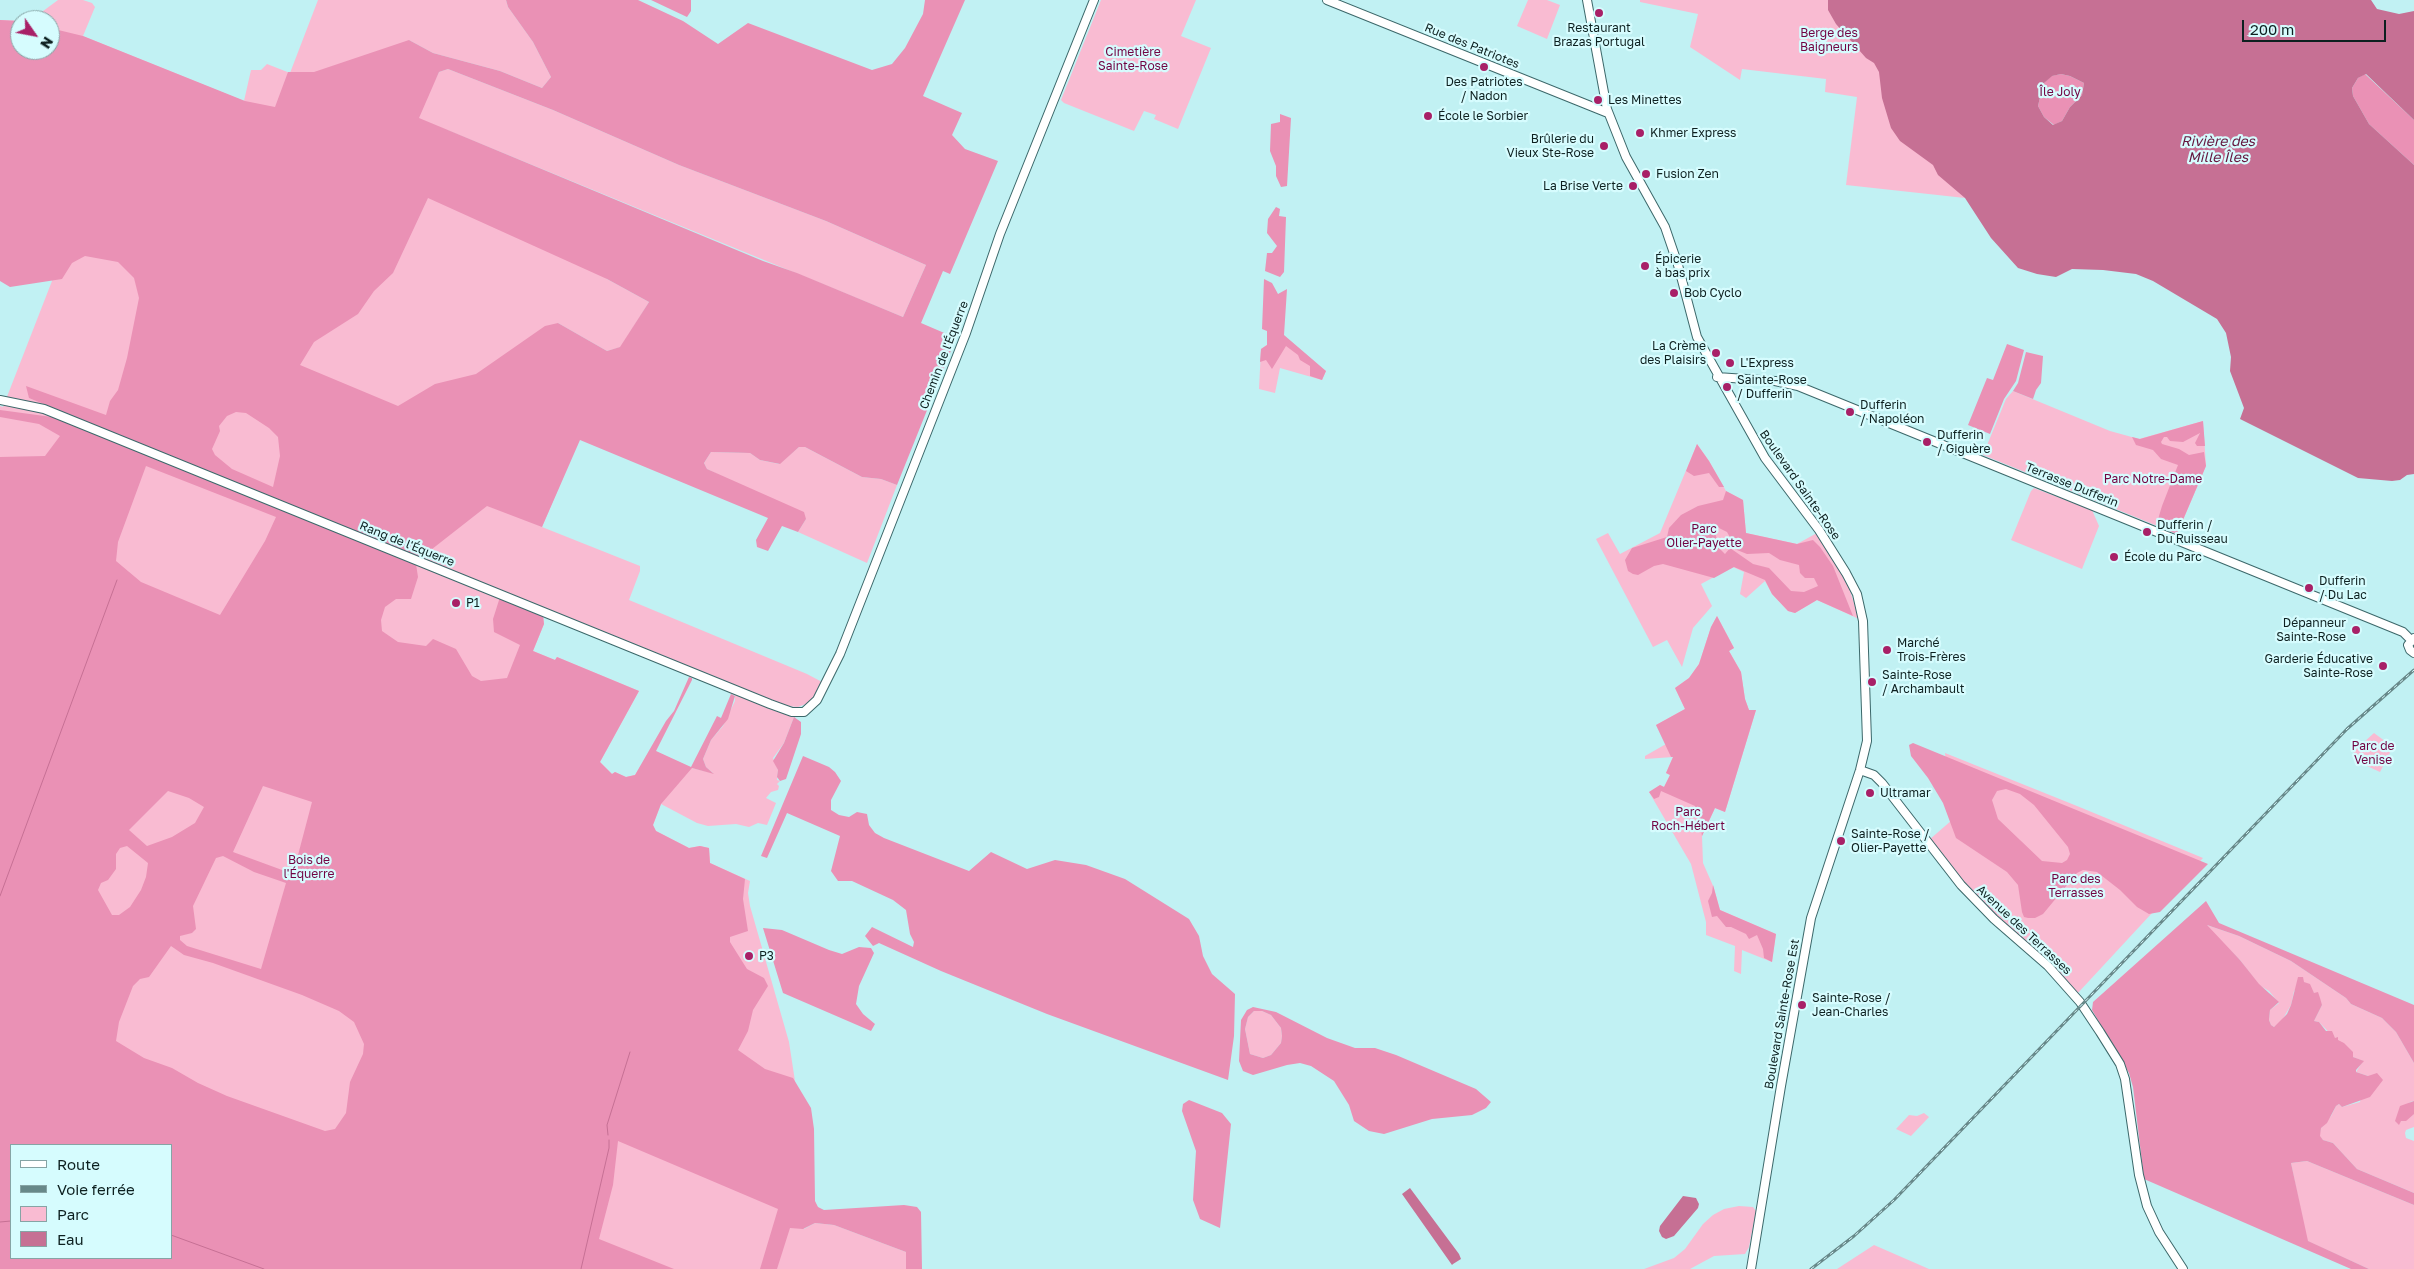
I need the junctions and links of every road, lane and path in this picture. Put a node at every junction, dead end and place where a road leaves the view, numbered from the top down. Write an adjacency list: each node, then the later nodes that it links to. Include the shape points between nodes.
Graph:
1 (1094, 0): 9 (street, Chemin de l'Équerre, via 1001,231 966,334 840,654 819,697)
2 (1327, 0): 4 (street, Rue des Patriotes)
3 (1587, 0): 4 (street, Boulevard Sainte-Rose)
4 (1608, 113): 5 (street, Boulevard Sainte-Rose, via 1626,157 1663,222 1677,262 1692,324)
5 (1717, 377): 7 (street, Terrasse Dufferin, via 1781,382 1802,387 2403,632); 10 (street, Boulevard Sainte-Rose, via 1764,458 1826,540 1857,594 1864,629 1868,727)
6 (0, 400): 9 (street, Rang de l'Équerre, via 44,409 776,706 792,712)
7 (2412, 639): 8 (street, Terrasse Dufferin, via 2408,646)
8 (2414, 652)
9 (804, 712)
10 (1860, 770): 11 (street, Boulevard Sainte-Rose Est, via 1811,918); 12 (street, Avenue des Terrasses, via 1882,783 1961,885 2056,974 2100,1032 2126,1079 2138,1175 2145,1202 2154,1223)
11 (1751, 1269)
12 (2183, 1269)

